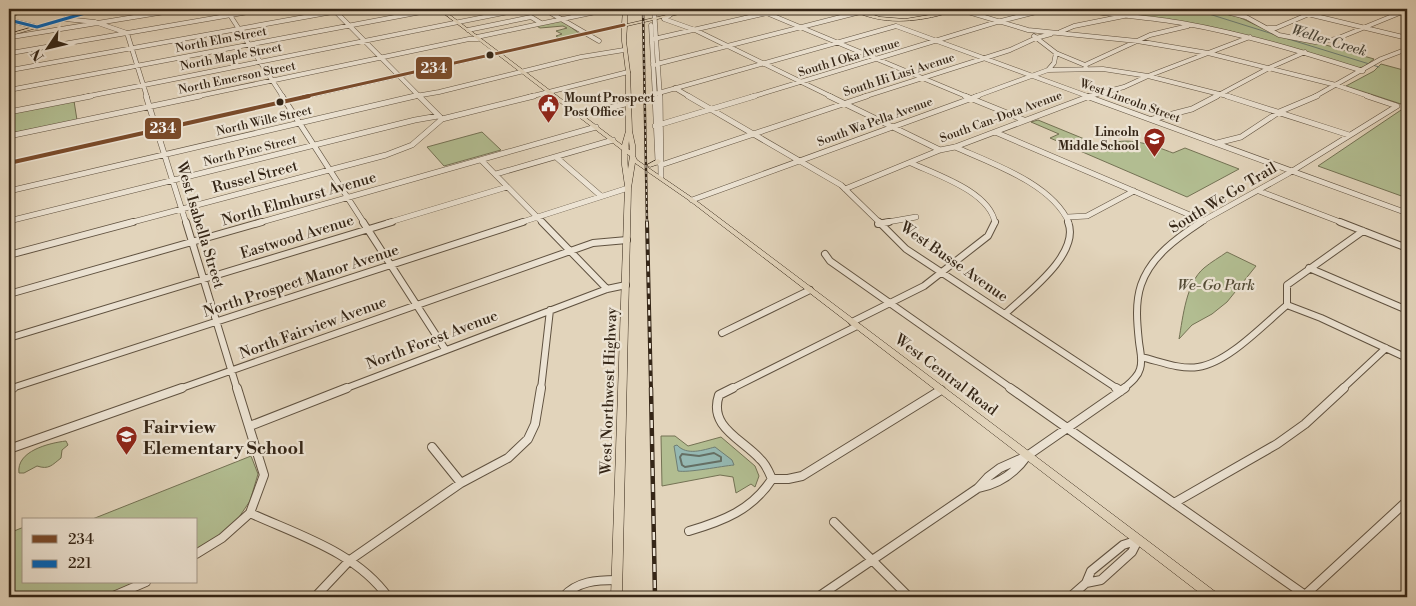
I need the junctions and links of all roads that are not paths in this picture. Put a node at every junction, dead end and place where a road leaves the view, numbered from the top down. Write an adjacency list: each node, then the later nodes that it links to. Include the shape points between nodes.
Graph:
1 (16, 9): 37 (street, via 16,13)
2 (98, 9): 39 (main road)
3 (183, 9): 47 (street)
4 (226, 9): 35 (street)
5 (266, 9): 35 (street)
6 (349, 9): 28 (street)
7 (438, 9): 45 (main road, West Central Road); 49 (street, North Elm Street)
8 (524, 9): 45 (street, North Maple Street)
9 (544, 9): 40 (street)
10 (610, 9): 40 (street, North Emerson Street)
11 (625, 9): 50 (main road, West Northwest Highway)
12 (652, 9): 42 (street)
13 (697, 9): 36 (main road)
14 (757, 9): 32 (street)
15 (784, 9): 32 (street)
16 (852, 9): 31 (main road)
17 (872, 9): 31 (street)
18 (882, 9): 19 (street, via 898,12)
19 (915, 9)
20 (958, 9): 43 (main road, via 923,18); 46 (street)
21 (1048, 9): 46 (street, South I Oka Avenue)
22 (1076, 9): 38 (street)
23 (1215, 9): 30 (street)
24 (1234, 9): 30 (street)
25 (1287, 9): 33 (street)
26 (1292, 9): 34 (street)
27 (1328, 9): 34 (street)
28 (334, 10): 49 (street); 58 (street)
29 (1407, 10): 56 (street)
30 (1227, 11): 57 (street)
31 (860, 12): 43 (main road); 54 (street)
32 (767, 13): 54 (street); 60 (street)
33 (1309, 14): 34 (street); 56 (street); 57 (street, via 1276,28)
34 (1314, 14): 56 (street)
35 (230, 15): 58 (street); 62 (street)
36 (670, 15): 42 (main road); 60 (street, via 664,19)
37 (9, 16)
38 (1124, 16): 44 (street); 64 (street, South Hi Lusi Avenue, via 1074,26)
39 (65, 19): 47 (street); 53 (main road)
40 (561, 19): 48 (street, North Emerson Street); 63 (street)
41 (9, 20): 53 (street)
42 (654, 20): 50 (main road); 60 (street); 70 (street)
43 (896, 20): 51 (street)
44 (1164, 20): 52 (street); 55 (street)
45 (458, 22): 59 (main road, West Central Road); 71 (street, North Maple Street)
46 (997, 22): 61 (street); 73 (street, South I Oka Avenue)
47 (97, 23): 62 (street); 82 (street, via 14,36)
48 (541, 24): 59 (street, via 531,17); 66 (street, North Emerson Street)
49 (349, 25): 71 (street); 76 (street, North Elm Street)
50 (624, 25): 63 (main road); 80 (main road, West Northwest Highway)
51 (896, 26): 73 (street, West Lincoln Street); 75 (street)
52 (1201, 26): 55 (street); 69 (street)
53 (36, 27): 65 (main road)
54 (801, 27): 75 (street); 77 (street)
55 (1177, 27): 74 (street)
56 (1366, 27): 57 (street, via 1336,39 1315,42 1279,35); 67 (street)
57 (1267, 28)
58 (239, 29): 76 (street); 78 (street)
59 (468, 30): 66 (main road, West Central Road)
60 (693, 30): 70 (street); 77 (street)
61 (1028, 30): 64 (street); 68 (street)
62 (127, 33): 78 (street, West Isabella Street); 82 (street)
63 (583, 33): 72 (street); 83 (main road)
64 (1058, 33): 68 (street, South Hi Lusi Avenue); 74 (street)
65 (9, 35)
66 (477, 37): 83 (main road, West Central Road); 86 (street, North Emerson Street)
67 (1407, 37)
68 (1036, 38): 84 (street); 87 (street, South Hi Lusi Avenue)
69 (1250, 38): 81 (street); 85 (street, South Can-Dota Avenue)
70 (654, 39): 90 (street)
71 (364, 40): 86 (street); 89 (street, North Maple Street)
72 (599, 41)
73 (938, 41): 87 (street, West Lincoln Street); 88 (street, South I Oka Avenue)
74 (1137, 41): 85 (street); 93 (street)
75 (838, 42): 88 (street); 91 (street)
76 (249, 45): 89 (street); 92 (street, North Elm Street)
77 (726, 46): 90 (street); 91 (street)
78 (131, 49): 92 (street, West Isabella Street); 95 (street)
79 (1407, 49): 97 (street, via 1381,59)
80 (624, 50): 98 (street, North Wille Street); 99 (main road, West Northwest Highway)
81 (1305, 52): 94 (street); 97 (street)
82 (11, 53): 95 (street)
83 (499, 53): 98 (main road, West Central Road); 100 (main road)
84 (1056, 53): 93 (street); 96 (street)
85 (1208, 53): 94 (street); 102 (street, South Can-Dota Avenue)
86 (381, 57): 100 (street); 104 (street, North Emerson Street)
87 (983, 58): 101 (street, West Lincoln Street); 103 (street, South Hi Lusi Avenue)
88 (878, 59): 103 (street); 105 (street, South I Oka Avenue)
89 (260, 61): 104 (street); 106 (street, North Maple Street)
90 (656, 64): 111 (street)
91 (762, 64): 105 (street); 108 (street)
92 (137, 66): 106 (street, West Isabella Street); 109 (street, North Elm Street)
93 (1085, 66): 96 (street, South Wa Pella Avenue); 102 (street)
94 (1271, 67): 107 (street); 112 (street)
95 (11, 70): 109 (street)
96 (1048, 70): 101 (street, South Wa Pella Avenue)
97 (1363, 71): 107 (street)
98 (524, 72): 110 (main road, West Central Road); 113 (street, North Wille Street)
99 (628, 72): 110 (street, North Pine Street); 117 (main road, West Northwest Highway)
100 (399, 76): 113 (street); 116 (main road)
101 (1032, 76): 114 (street, West Lincoln Street); 115 (street, South Wa Pella Avenue)
102 (1148, 76): 112 (street); 114 (street, South Can-Dota Avenue, via 1123,88)
103 (922, 77): 115 (street); 118 (street, South Hi Lusi Avenue)
104 (272, 80): 116 (street); 119 (street, North Emerson Street)
105 (800, 83): 118 (street); 120 (street, South I Oka Avenue)
106 (142, 85): 119 (street, West Isabella Street); 121 (street, North Maple Street)
107 (1336, 85): 122 (street); 137 (street, South We Go Trail, via 1397,106)
108 (675, 88): 111 (street); 120 (street, West Busse Avenue)
109 (10, 90): 121 (street)
110 (550, 92): 123 (main road, West Central Road); 124 (street, North Pine Street)
111 (657, 92): 128 (street); 129 (street)
112 (1222, 94): 122 (street); 125 (street, via 1192,109)
113 (418, 95): 124 (street); 127 (street, North Wille Street)
114 (1088, 96): 125 (street, West Lincoln Street); 126 (street, South Can-Dota Avenue)
115 (970, 98): 126 (street); 131 (street, South Wa Pella Avenue)
116 (286, 102): 127 (street); 132 (main road)
117 (629, 103): 123 (street); 133 (main road, West Northwest Highway)
118 (844, 104): 131 (street); 136 (street, South Hi Lusi Avenue)
119 (149, 106): 132 (street, West Isabella Street); 138 (street, North Emerson Street)
120 (712, 110): 128 (street, South I Oka Avenue); 136 (street, West Busse Avenue)
121 (9, 111): 134 (street)
122 (1279, 112): 137 (street); 140 (street, via 1241,137)
123 (580, 115): 130 (main road, West Central Road)
124 (440, 118): 141 (street, North Pine Street); 156 (street, Russel Street, via 414,143 401,150)
125 (1152, 119): 140 (street, West Lincoln Street)
126 (1024, 120): 135 (street, South Can-Dota Avenue)
127 (299, 123): 141 (street); 145 (street, North Wille Street)
128 (662, 125): 129 (street, South I Oka Avenue); 150 (street)
129 (655, 126): 150 (street)
130 (596, 127): 139 (main road, West Central Road); 148 (street, North Elmhurst Avenue)
131 (891, 127): 144 (street); 149 (street, South Wa Pella Avenue)
132 (156, 130): 145 (street, West Isabella Street); 151 (main road)
133 (629, 131): 143 (main road, West Northwest Highway); 146 (main road, West Northwest Highway)
134 (9, 132)
135 (996, 132): 142 (street, South Can-Dota Avenue); 165 (street)
136 (752, 134): 149 (street, West Busse Avenue); 150 (street, South Hi Lusi Avenue)
137 (1350, 135): 157 (street, South We Go Trail)
138 (9, 136)
139 (613, 140): 143 (main road, West Central Road); 147 (street)
140 (1216, 143): 157 (street, West Lincoln Street)
141 (314, 145): 156 (street); 160 (street, North Pine Street)
142 (955, 147): 144 (street, South Can-Dota Avenue); 174 (street, via 1033,184)
143 (625, 150): 146 (main road, West Central Road); 162 (main road, West Northwest Highway)
144 (940, 150): 152 (street, South Can-Dota Avenue)
145 (164, 154): 160 (street, West Isabella Street); 164 (street, North Wille Street)
146 (632, 155): 153 (main road, West Central Road); 154 (main road, West Central Road); 155 (main road, West Northwest Highway)
147 (556, 157): 158 (street); 167 (street)
148 (481, 160): 158 (street); 168 (street, North Elmhurst Avenue)
149 (799, 161): 163 (street, West Busse Avenue); 169 (street, South Wa Pella Avenue)
150 (661, 162): 154 (main road); 159 (street)
151 (9, 163)
152 (911, 163): 163 (street, South Can-Dota Avenue); 188 (street, via 974,195 985,202 994,215 995,224 988,236)
153 (641, 165): 155 (main road); 159 (main road, West Central Road)
154 (650, 165): 159 (main road, West Central Road)
155 (632, 166): 162 (main road, West Northwest Highway)
156 (330, 170): 168 (street); 170 (street, Russel Street)
157 (1293, 171): 166 (street, South We Go Trail); 171 (street, West Lincoln Street)
158 (496, 174): 161 (street)
159 (661, 177): 169 (main road, West Central Road)
160 (172, 180): 170 (street, West Isabella Street); 175 (street, North Pine Street)
161 (507, 187): 173 (street); 178 (street, Eastwood Avenue)
162 (628, 187): 167 (street, North Prospect Manor Avenue); 180 (main road, West Northwest Highway)
163 (845, 189): 177 (street, West Busse Avenue)
164 (9, 191)
165 (1134, 191): 174 (street, via 1087,216); 176 (street)
166 (1259, 191): 176 (street, South We Go Trail); 179 (street)
167 (601, 196): 173 (street, North Prospect Manor Avenue)
168 (349, 198): 178 (street); 181 (street, North Elmhurst Avenue)
169 (692, 200): 192 (main road, West Central Road)
170 (181, 209): 181 (street, West Isabella Street); 185 (street, Russel Street)
171 (1407, 213)
172 (916, 216): 177 (street)
173 (537, 217): 183 (street); 186 (street, North Prospect Manor Avenue)
174 (1068, 217): 199 (street, via 1072,232 1069,246 1058,262)
175 (9, 221)
176 (1204, 222): 206 (street, South We Go Trail, via 1172,243 1148,269 1138,292 1136,315)
177 (878, 224): 188 (street, West Busse Avenue, via 906,249)
178 (368, 229): 186 (street); 189 (street, Eastwood Avenue)
179 (1363, 231): 182 (street); 187 (street)
180 (627, 240): 183 (street, North Fairview Avenue, via 596,242); 190 (main road, West Northwest Highway)
181 (191, 242): 189 (street, West Isabella Street); 193 (street, North Elmhurst Avenue)
182 (1407, 248)
183 (570, 250): 191 (street); 195 (street, North Fairview Avenue)
184 (825, 254): 194 (street, via 830,261)
185 (9, 255)
186 (390, 264): 195 (street); 200 (street, North Prospect Manor Avenue)
187 (1309, 268): 196 (street, via 1287,285); 198 (street)
188 (941, 273): 194 (street, via 924,286); 199 (street, West Busse Avenue)
189 (203, 279): 200 (street, West Isabella Street); 203 (street, Eastwood Avenue)
190 (626, 285): 191 (street, North Forest Avenue); 228 (main road, West Northwest Highway)
191 (607, 289): 197 (street, North Forest Avenue)
192 (810, 290): 201 (main road, West Central Road); 202 (street)
193 (9, 294)
194 (890, 303): 201 (street); 213 (street)
195 (416, 304): 205 (street); 208 (street, North Fairview Avenue)
196 (1287, 305): 204 (street); 206 (street, via 1216,362 1196,367)
197 (550, 310): 205 (street, North Forest Avenue); 218 (street, via 540,400 528,439 508,458)
198 (1407, 310)
199 (1004, 314): 211 (street, West Busse Avenue)
200 (215, 322): 208 (street, West Isabella Street); 209 (street, North Prospect Manor Avenue)
201 (854, 324): 210 (main road, West Central Road); 217 (street, via 719,394 715,402 717,414 731,434 761,459)
202 (722, 333)
203 (9, 338)
204 (1386, 348): 207 (street); 220 (street, via 1305,424 1277,444)
205 (445, 349): 212 (street, North Forest Avenue)
206 (1141, 357): 211 (street, South We Go Trail, via 1134,380)
207 (1407, 358)
208 (232, 370): 212 (street, West Isabella Street); 215 (street, North Fairview Avenue)
209 (9, 389)
210 (941, 390): 216 (main road, West Central Road); 217 (street, via 802,476 788,480)
211 (1121, 391): 213 (street, South We Go Trail)
212 (250, 426): 221 (street, West Isabella Street, via 264,475)
213 (1067, 428): 216 (street, South We Go Trail); 220 (street)
214 (432, 447): 218 (street)
215 (9, 449)
216 (1027, 456): 224 (main road, West Central Road); 227 (street, South We Go Trail, via 1021,466 992,486 978,488)
217 (772, 479): 223 (street, via 765,492 738,514)
218 (461, 483): 226 (street)
219 (1407, 501): 230 (street)
220 (1174, 503): 230 (street)
221 (250, 513): 225 (street, via 222,538); 226 (street)
222 (834, 522): 227 (street)
223 (689, 530)
224 (1138, 540): 238 (street, via 1132,552 1101,580 1086,583); 239 (main road, West Central Road)
225 (198, 553)
226 (350, 560): 232 (street); 233 (street, via 370,574)
227 (873, 560): 236 (street, South We Go Trail); 237 (street)
228 (617, 580): 234 (street, via 586,582); 235 (main road, West Northwest Highway)
229 (141, 584): 231 (street)
230 (1306, 596)
231 (112, 597)
232 (315, 597)
233 (388, 597)
234 (563, 597)
235 (616, 597)
236 (818, 597)
237 (909, 597)
238 (1070, 597)
239 (1213, 597)

